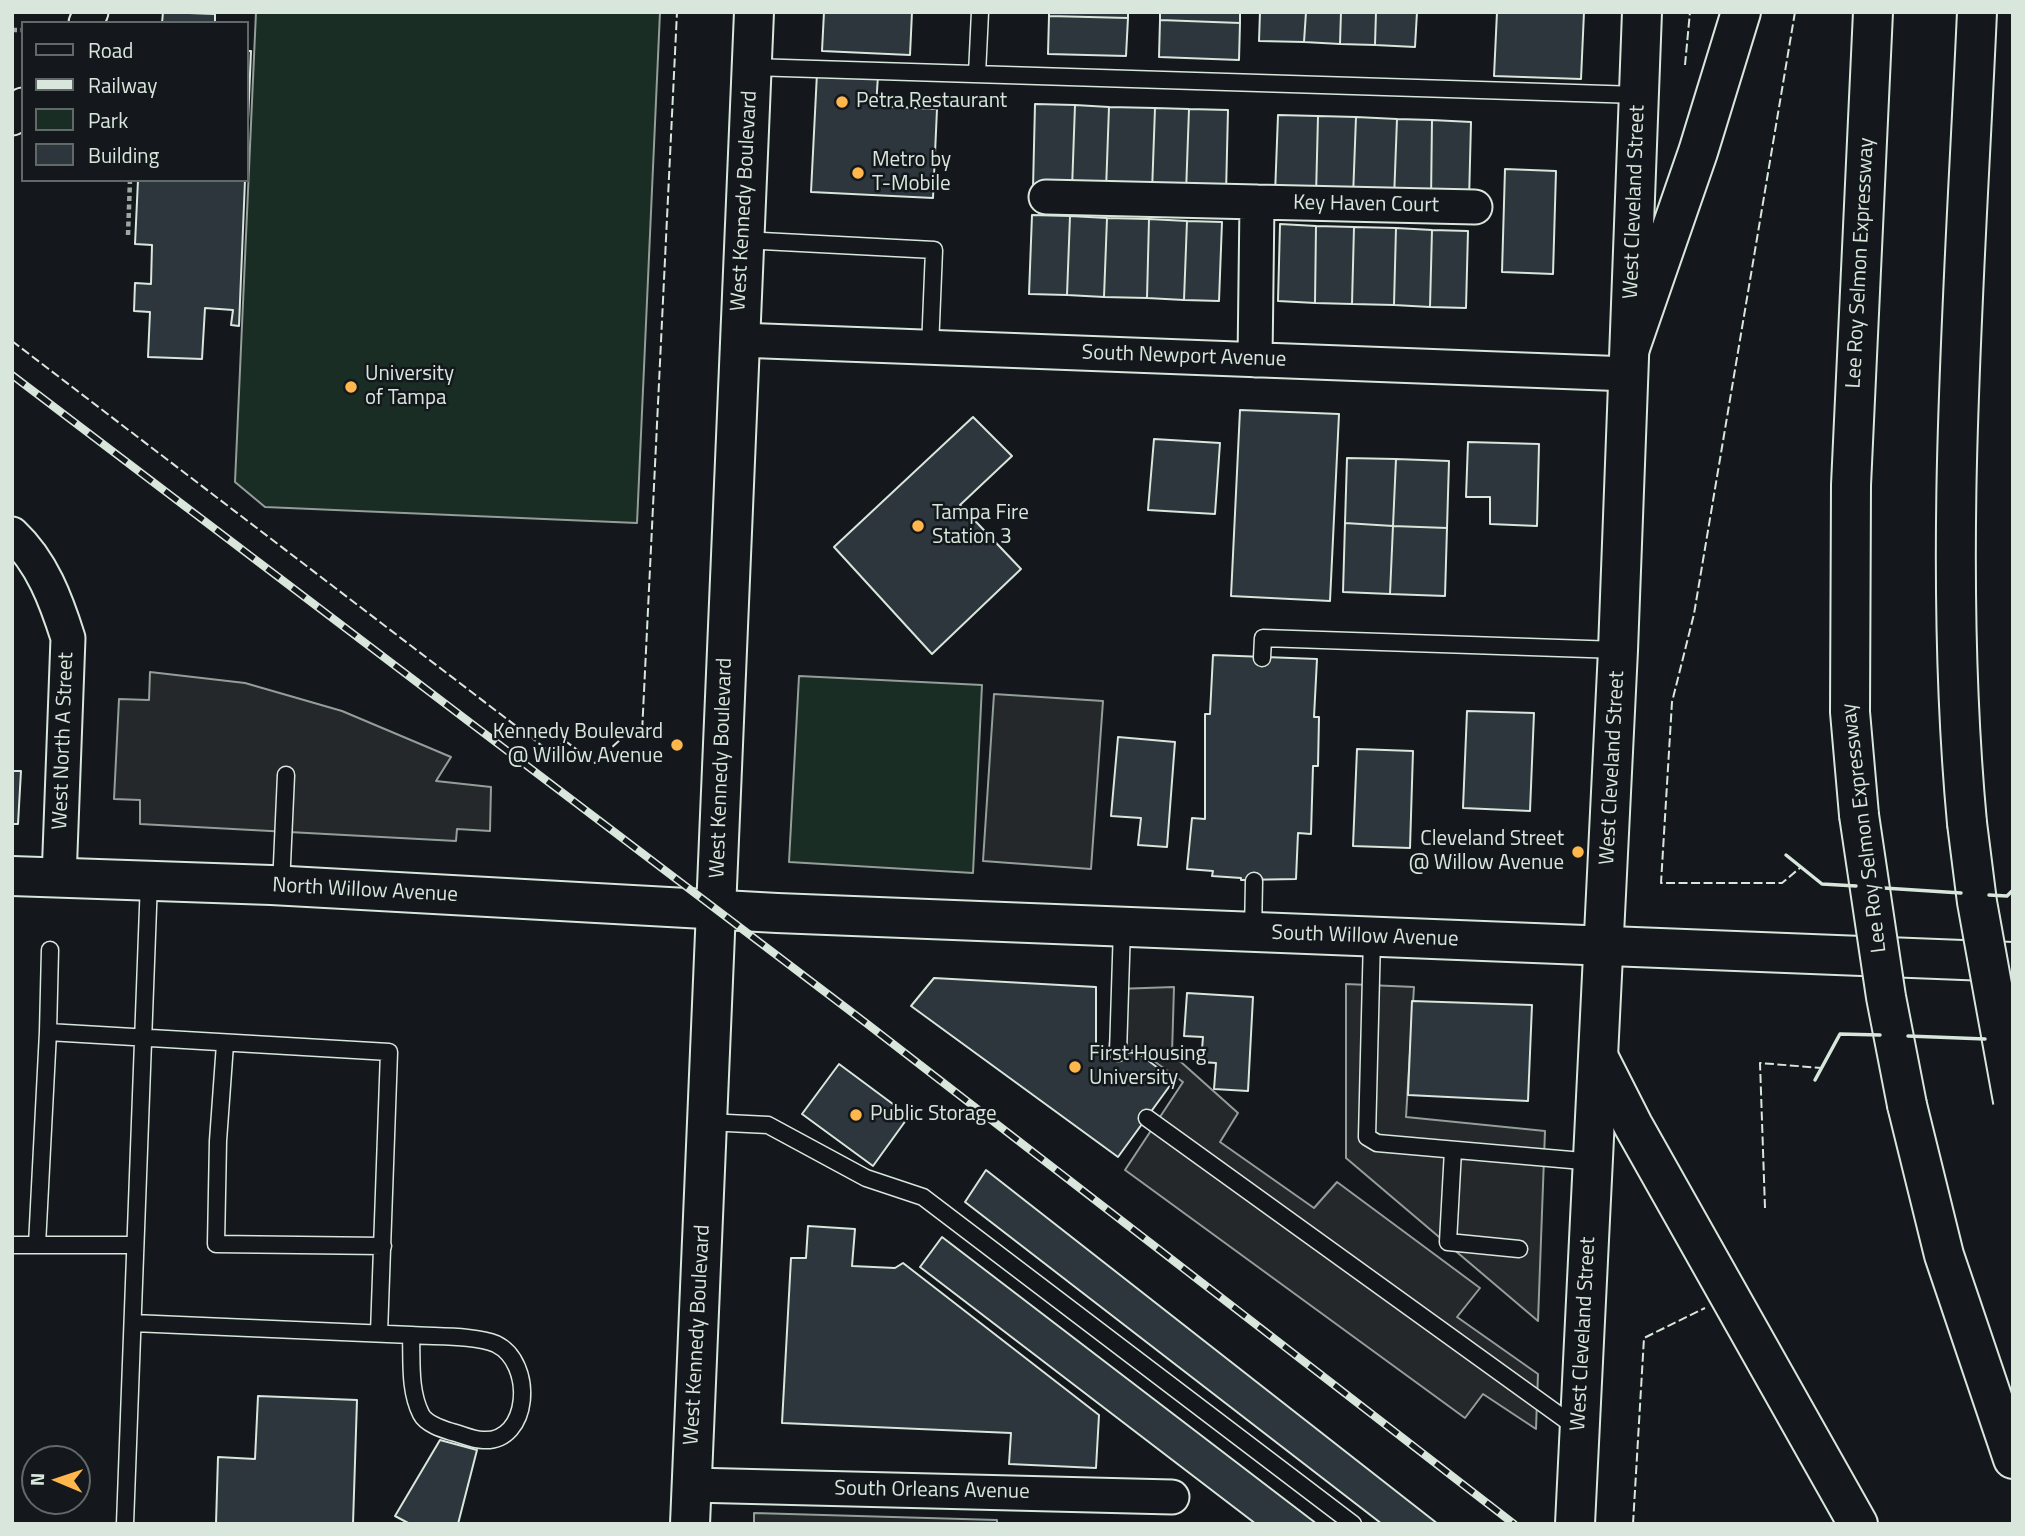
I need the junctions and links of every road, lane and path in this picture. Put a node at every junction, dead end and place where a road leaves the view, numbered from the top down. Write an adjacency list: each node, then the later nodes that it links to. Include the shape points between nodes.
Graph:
1 (754, 12): 7 (main road, West Kennedy Boulevard)
2 (980, 12): 8 (lane)
3 (1642, 12): 9 (main road, West Cleveland Street)
4 (1741, 12): 19 (main road)
5 (1873, 12): 55 (main road, Lee Roy Selmon Expressway, bridge, via 1851,485 1849,673 1859,815 1907,1105 1944,1255)
6 (1977, 12): 41 (main road, bridge, via 1955,541 1959,719 1977,902)
7 (752, 67): 8 (lane); 15 (main road, West Kennedy Boulevard)
8 (977, 74): 9 (lane)
9 (1639, 95): 19 (main road, West Cleveland Street)
10 (130, 182): 14 (path)
11 (1046, 197): 12 (street, Key Haven Court)
12 (1257, 202): 13 (street, Key Haven Court); 18 (street)
13 (1475, 207)
14 (128, 235)
15 (743, 240): 16 (main road, West Kennedy Boulevard); 17 (lane, via 934,250)
16 (739, 340): 17 (street, South Newport Avenue); 29 (main road, West Kennedy Boulevard)
17 (930, 348): 18 (street, South Newport Avenue)
18 (1255, 360): 19 (street, South Newport Avenue)
19 (1629, 361): 21 (main road, West Cleveland Street)
20 (12, 534): 25 (street, West North A Street, via 45,578 68,638)
21 (1618, 650): 22 (lane, via 1263,638); 33 (main road, West Cleveland Street)
22 (1262, 658)
23 (286, 775): 28 (lane)
24 (12, 876): 25 (main road, North Willow Avenue)
25 (59, 878): 26 (main road, North Willow Avenue)
26 (149, 881): 28 (main road, North Willow Avenue); 37 (lane)
27 (1254, 881): 31 (lane)
28 (281, 886): 29 (main road, North Willow Avenue)
29 (717, 910): 30 (main road, South Willow Avenue); 43 (main road, West Kennedy Boulevard)
30 (1122, 927): 31 (main road, South Willow Avenue); 39 (lane)
31 (1253, 933): 32 (main road, South Willow Avenue)
32 (1372, 937): 33 (main road, South Willow Avenue); 44 (lane, via 1367,1137 1377,1143)
33 (1604, 948): 35 (main road, South Willow Avenue); 40 (main road, West Cleveland Street)
34 (50, 950): 36 (lane)
35 (2013, 962)
36 (48, 1032): 37 (lane); 47 (lane)
37 (142, 1037): 38 (lane); 48 (lane)
38 (225, 1044): 49 (lane, via 389,1052); 49 (lane, via 216,1244)
39 (1118, 1053)
40 (1599, 1058): 45 (main road, West Cleveland Street); 62 (main road)
41 (2013, 1101)
42 (1147, 1118): 54 (lane)
43 (707, 1122): 56 (main road, West Kennedy Boulevard); 60 (lane, via 768,1125 866,1178 923,1197)
44 (1453, 1150): 45 (lane); 50 (lane, via 1448,1242)
45 (1594, 1161): 54 (main road, West Cleveland Street)
46 (12, 1245): 47 (lane)
47 (37, 1245): 48 (lane)
48 (135, 1245): 51 (lane)
49 (383, 1246): 52 (lane)
50 (1519, 1249)
51 (132, 1323): 52 (lane); 58 (lane)
52 (379, 1333): 53 (lane)
53 (411, 1335): 53 (lane, via 496,1345 515,1361 524,1382 520,1413 507,1432 484,1441 440,1429 422,1417 413,1393)
54 (1579, 1429): 61 (main road, West Cleveland Street)
55 (2013, 1459)
56 (692, 1485): 57 (street, South Orleans Avenue); 59 (main road, West Kennedy Boulevard)
57 (1172, 1497)
58 (125, 1524)
59 (690, 1524)
60 (1353, 1524)
61 (1575, 1524)
62 (1858, 1524)

